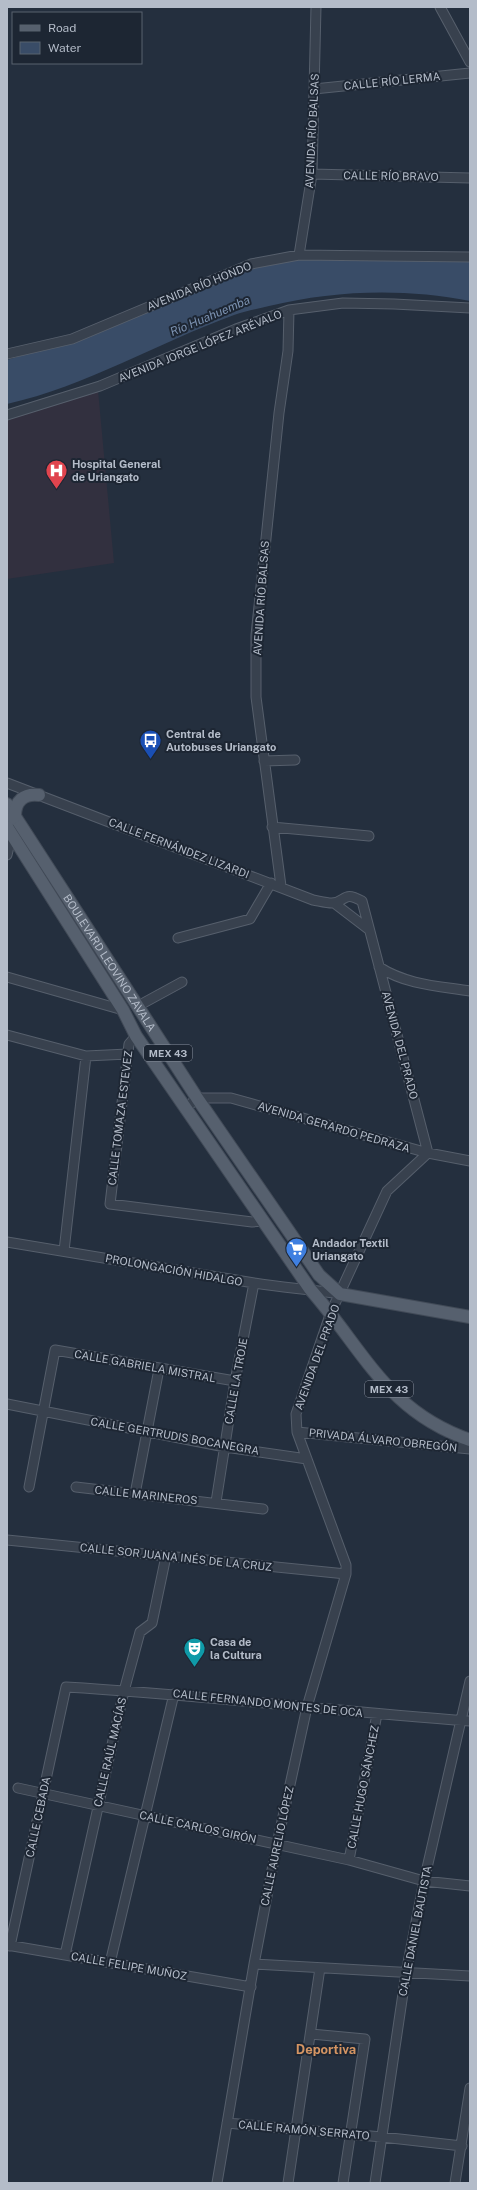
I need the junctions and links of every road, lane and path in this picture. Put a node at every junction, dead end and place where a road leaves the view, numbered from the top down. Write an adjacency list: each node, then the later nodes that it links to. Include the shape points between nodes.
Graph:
1 (316, 7): 5 (street, AVENIDA RÍO BALSAS)
2 (440, 7): 3 (street)
3 (470, 62)
4 (470, 73): 5 (street, CALLE RÍO LERMA)
5 (314, 90): 6 (street, AVENIDA RÍO BALSAS)
6 (312, 174): 7 (street, CALLE RÍO BRAVO); 8 (street, AVENIDA RÍO BALSAS)
7 (470, 178)
8 (299, 255): 9 (street, AVENIDA RÍO HONDO); 12 (street, AVENIDA RÍO HONDO, via 251,264 72,339)
9 (470, 257)
10 (470, 308): 11 (street, AVENIDA JORGE LÓPEZ ARÉVALO, via 349,303)
11 (289, 310): 13 (street, AVENIDA JORGE LÓPEZ ARÉVALO, via 236,329 100,386); 15 (street, AVENIDA RÍO BALSAS, via 288,351 278,421 256,635 256,697)
12 (7, 354)
13 (7, 415)
14 (295, 760): 15 (street)
15 (264, 761): 20 (street, AVENIDA RÍO BALSAS)
16 (7, 783): 17 (street, CALLE FERNÁNDEZ LIZARDI)
17 (39, 795): 19 (main road, via 30,794 23,797); 24 (street, CALLE FERNÁNDEZ LIZARDI)
18 (7, 804): 19 (main road, BOULEVARD LEOVINO ZAVALA / MEX 43)
19 (11, 819): 34 (main road, BOULEVARD LEOVINO ZAVALA / MEX 43)
20 (272, 827): 22 (street); 25 (street, AVENIDA RÍO BALSAS)
21 (9, 830): 23 (street); 35 (main road, BOULEVARD LEOVINO ZAVALA / MEX 43)
22 (369, 836)
23 (7, 855)
24 (271, 883): 25 (street, CALLE FERNÁNDEZ LIZARDI); 29 (street, via 250,919)
25 (280, 886): 27 (street, CALLE FERNÁNDEZ LIZARDI, via 313,900)
26 (352, 896): 27 (street, CALLE FERNÁNDEZ LIZARDI); 28 (street, AVENIDA DEL PRADO, via 362,901)
27 (334, 903): 28 (street)
28 (368, 929): 30 (street, AVENIDA DEL PRADO)
29 (178, 938)
30 (379, 967): 33 (street, via 394,977 410,982); 42 (street, AVENIDA DEL PRADO)
31 (7, 977): 35 (street)
32 (182, 982): 34 (street)
33 (470, 991)
34 (138, 1006): 40 (main road, BOULEVARD LEOVINO ZAVALA / MEX 43)
35 (123, 1010): 37 (main road, BOULEVARD LEOVINO ZAVALA / MEX 43)
36 (7, 1035): 39 (street)
37 (136, 1036): 38 (street, CALLE TOMAZA ESTEVEZ, via 129,1044); 41 (main road, BOULEVARD LEOVINO ZAVALA / MEX 43)
38 (128, 1054): 39 (street); 46 (street, CALLE TOMAZA ESTEVEZ, via 110,1204 252,1222)
39 (86, 1056): 48 (street)
40 (197, 1098): 41 (street); 42 (street, AVENIDA GERARDO PEDRAZA, via 231,1098); 44 (main road, BOULEVARD LEOVINO ZAVALA / MEX 43)
41 (185, 1108): 45 (main road, BOULEVARD LEOVINO ZAVALA / MEX 43)
42 (428, 1153): 43 (street, AVENIDA GERARDO PEDRAZA); 51 (street, AVENIDA DEL PRADO, via 387,1191)
43 (470, 1162)
44 (266, 1199): 45 (main road); 51 (main road, BOULEVARD LEOVINO ZAVALA / MEX 43, via 319,1275)
45 (254, 1207): 46 (main road, BOULEVARD LEOVINO ZAVALA / MEX 43)
46 (263, 1221): 50 (main road, BOULEVARD LEOVINO ZAVALA / MEX 43)
47 (7, 1242): 48 (street, PROLONGACIÓN HIDALGO)
48 (64, 1251): 49 (street, PROLONGACIÓN HIDALGO)
49 (254, 1283): 50 (street, PROLONGACIÓN HIDALGO); 55 (street, CALLE LA TROJE)
50 (310, 1289): 51 (street, PROLONGACIÓN HIDALGO); 52 (main road, BOULEVARD LEOVINO ZAVALA / MEX 43)
51 (340, 1294): 52 (street, AVENIDA DEL PRADO); 53 (main road)
52 (331, 1312): 59 (street, AVENIDA DEL PRADO, via 296,1414); 60 (main road, MEX 43, via 378,1378 398,1398 432,1423)
53 (470, 1317)
54 (159, 1369): 55 (street, CALLE GABRIELA MISTRAL); 57 (street, CALLE GABRIELA MISTRAL, via 56,1350); 58 (street)
55 (235, 1381): 61 (street, CALLE LA TROJE)
56 (7, 1404): 57 (street, CALLE GERTRUDIS BOCANEGRA)
57 (44, 1413): 58 (street, CALLE GERTRUDIS BOCANEGRA); 64 (street)
58 (147, 1431): 61 (street, CALLE GERTRUDIS BOCANEGRA); 66 (street)
59 (297, 1432): 62 (street, PRIVADA ÁLVARO OBREGÓN); 63 (street, AVENIDA DEL PRADO)
60 (470, 1440)
61 (225, 1447): 63 (street, CALLE GERTRUDIS BOCANEGRA); 67 (street, CALLE LA TROJE)
62 (470, 1449)
63 (307, 1459): 71 (street, AVENIDA DEL PRADO, via 346,1566)
64 (29, 1487)
65 (76, 1487): 66 (street, CALLE MARINEROS)
66 (135, 1494): 67 (street, CALLE MARINEROS)
67 (216, 1502): 68 (street, CALLE MARINEROS)
68 (263, 1509)
69 (7, 1540): 70 (street, CALLE SOR JUANA INÉS DE LA CRUZ)
70 (166, 1556): 71 (street, CALLE SOR JUANA INÉS DE LA CRUZ); 74 (street, CALLE RAÚL MACÍAS, via 155,1615 152,1623 140,1632)
71 (346, 1574): 76 (street, CALLE AURELIO LÓPEZ)
72 (470, 1681): 78 (street, CALLE DANIEL BAUTISTA)
73 (66, 1687): 74 (street, CALLE FERNANDO MONTES DE OCA); 80 (street, CALLE CEBADA)
74 (124, 1690): 75 (street, CALLE FERNANDO MONTES DE OCA); 81 (street, CALLE RAÚL MACÍAS)
75 (174, 1694): 76 (street, CALLE FERNANDO MONTES DE OCA); 82 (street)
76 (307, 1707): 77 (street, CALLE FERNANDO MONTES DE OCA); 83 (street, CALLE AURELIO LÓPEZ)
77 (377, 1714): 78 (street, CALLE FERNANDO MONTES DE OCA); 84 (street, CALLE HUGO SÁNCHEZ)
78 (465, 1720): 85 (street, CALLE DANIEL BAUTISTA)
79 (18, 1788): 80 (street, CALLE CARLOS GIRÓN)
80 (43, 1793): 81 (street, CALLE CARLOS GIRÓN); 87 (street, CALLE CEBADA)
81 (98, 1805): 82 (street, CALLE CARLOS GIRÓN); 88 (street, CALLE RAÚL MACÍAS)
82 (146, 1815): 83 (street, CALLE CARLOS GIRÓN); 89 (street)
83 (276, 1844): 84 (street, CALLE CARLOS GIRÓN); 90 (street, CALLE AURELIO LÓPEZ)
84 (349, 1860): 85 (street, CALLE CARLOS GIRÓN)
85 (424, 1881): 86 (street, CALLE CARLOS GIRÓN); 92 (street, CALLE DANIEL BAUTISTA)
86 (470, 1886)
87 (8, 1945): 88 (street, CALLE FELIPE MUÑOZ)
88 (65, 1955): 89 (street, CALLE FELIPE MUÑOZ)
89 (110, 1963): 94 (street, CALLE FELIPE MUÑOZ)
90 (254, 1964): 91 (street); 94 (street, CALLE AURELIO LÓPEZ)
91 (320, 1968): 92 (street); 95 (street)
92 (406, 1973): 93 (street); 101 (street, CALLE DANIEL BAUTISTA)
93 (470, 1976)
94 (251, 1987): 98 (street, CALLE AURELIO LÓPEZ)
95 (311, 2034): 99 (street); 100 (street, via 366,2039)
96 (470, 2088): 97 (street)
97 (468, 2110): 102 (street)
98 (227, 2123): 99 (street, CALLE RAMÓN SERRATO); 103 (street, CALLE AURELIO LÓPEZ)
99 (297, 2129): 100 (street, CALLE RAMÓN SERRATO); 104 (street)
100 (352, 2134): 101 (street, CALLE RAMÓN SERRATO); 105 (street)
101 (382, 2136): 102 (street, CALLE RAMÓN SERRATO); 106 (street, CALLE DANIEL BAUTISTA)
102 (462, 2146): 107 (street)
103 (217, 2183)
104 (288, 2183)
105 (344, 2183)
106 (375, 2183)
107 (455, 2183)

